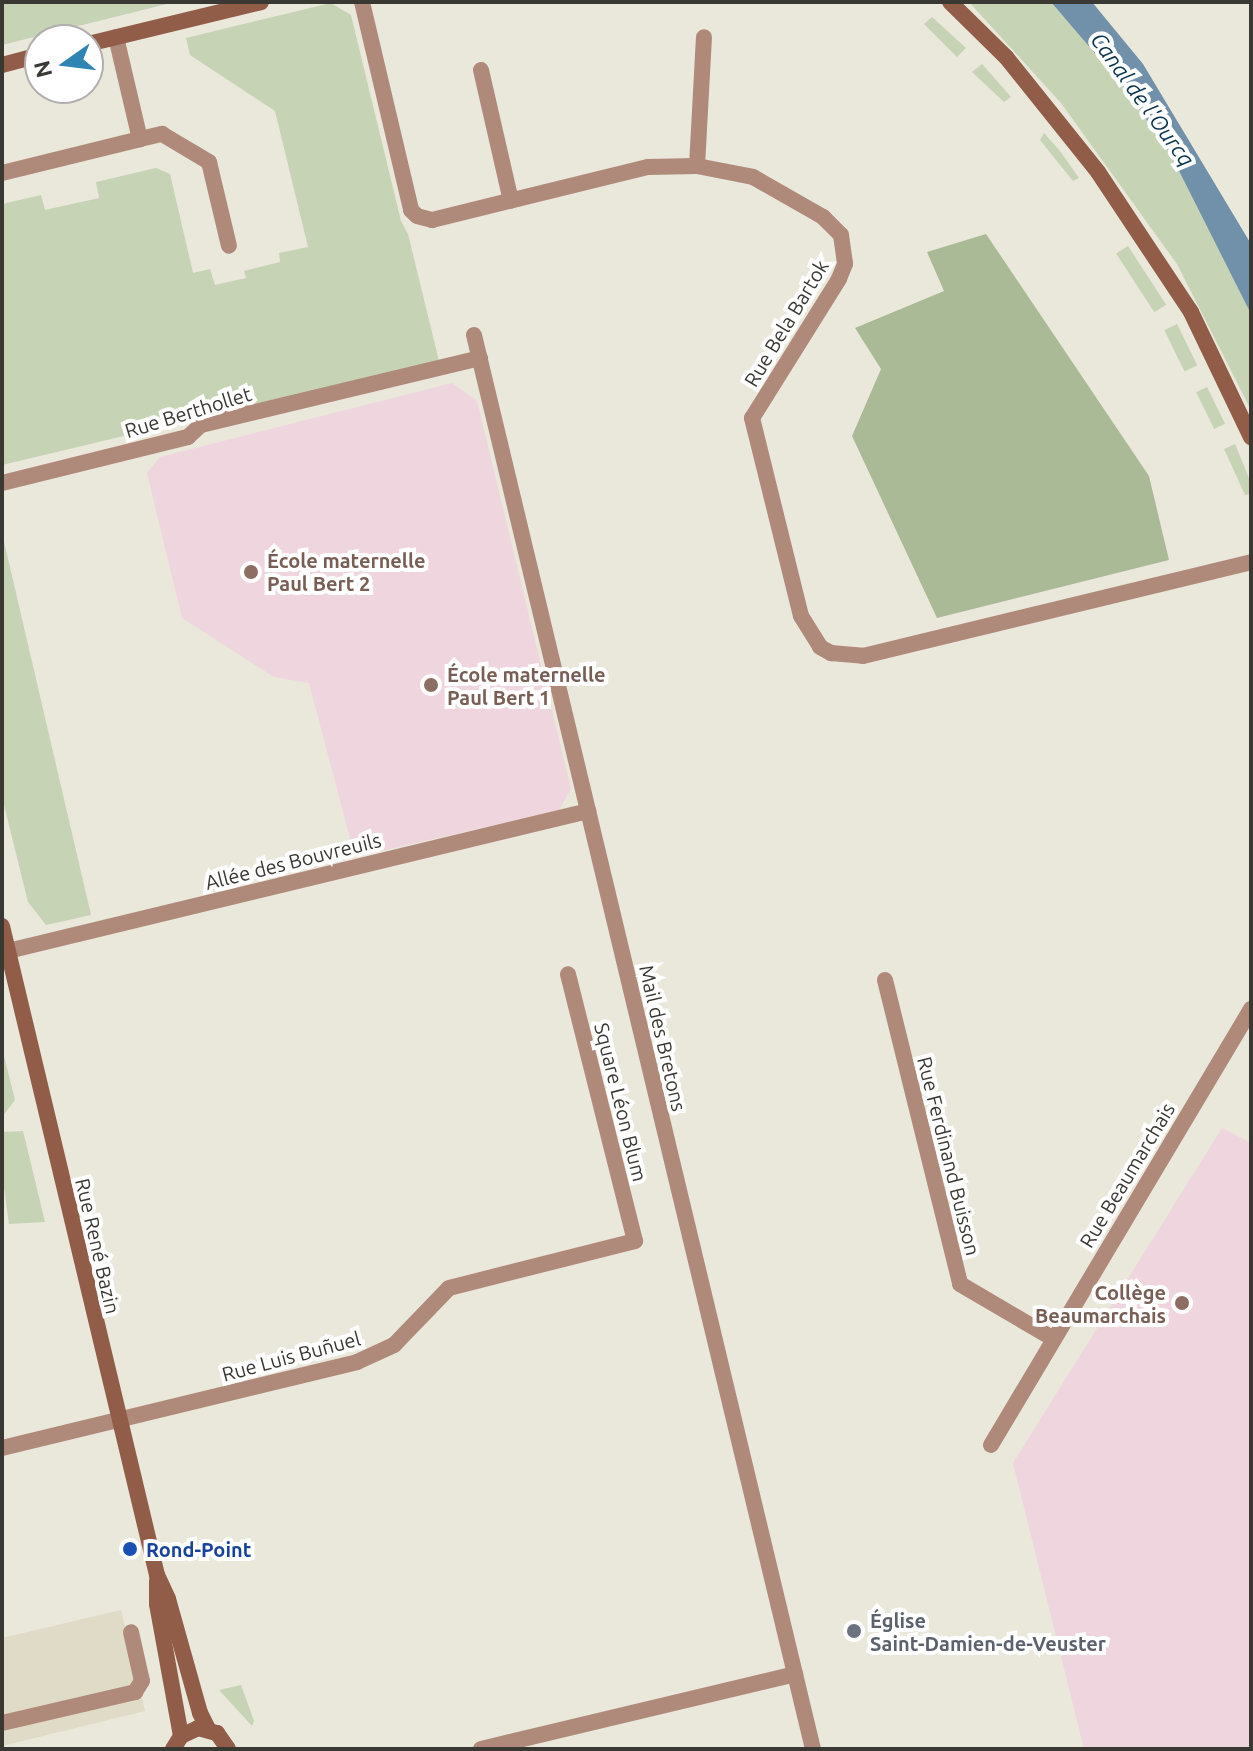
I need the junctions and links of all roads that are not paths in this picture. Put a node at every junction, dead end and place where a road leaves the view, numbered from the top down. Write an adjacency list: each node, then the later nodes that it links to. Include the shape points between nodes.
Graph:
1 (261, 2): 4 (street)
2 (362, 2): 14 (street, Rue Bela Bartok, via 411,210 432,220)
3 (950, 2): 18 (street, via 1006,57 1098,172 1191,312)
4 (206, 8): 5 (street)
5 (116, 37): 7 (street); 11 (street)
6 (704, 37): 12 (street)
7 (104, 40)
8 (24, 59): 9 (street)
9 (2, 65)
10 (481, 70): 14 (street)
11 (140, 139): 13 (street); 15 (street, via 162,134 209,162)
12 (697, 166): 14 (street, Rue Bela Bartok, via 648,167); 20 (street, Rue Bela Bartok, via 753,177 823,217 845,246 839,279 752,418 801,616 820,647 863,656)
13 (2, 173)
14 (511, 201)
15 (229, 246)
16 (474, 335): 17 (street, Mail des Bretons)
17 (480, 358): 19 (street, Rue Berthollet, via 201,425 188,437); 21 (street, Mail des Bretons)
18 (1251, 437)
19 (2, 483)
20 (1251, 562)
21 (588, 811): 23 (street, Allée des Bouvreuils); 34 (street, Mail des Bretons)
22 (2, 926): 23 (street, Rue René Bazin)
23 (8, 951): 29 (street, Rue René Bazin)
24 (568, 974): 27 (street, Square Léon Blum)
25 (885, 980): 28 (street, Rue Ferdinand Buisson, via 960,1284)
26 (1251, 1009): 28 (street, Rue Beaumarchais)
27 (635, 1241): 29 (street, Rue Luis Buñuel, via 449,1288 394,1345 357,1362)
28 (1052, 1338): 30 (street, Rue Beaumarchais)
29 (119, 1420): 31 (street, Rue Luis Buñuel); 32 (street, Rue René Bazin)
30 (991, 1445)
31 (2, 1448)
32 (157, 1575): 36 (street, Rue René Bazin); 37 (street, Rue René Bazin)
33 (131, 1632): 35 (street, via 142,1681 135,1692)
34 (795, 1674): 39 (street); 40 (street, Mail des Bretons)
35 (2, 1723)
36 (208, 1729): 37 (street, via 198,1728); 38 (street)
37 (177, 1742)
38 (228, 1749)
39 (481, 1749)
40 (813, 1749)

